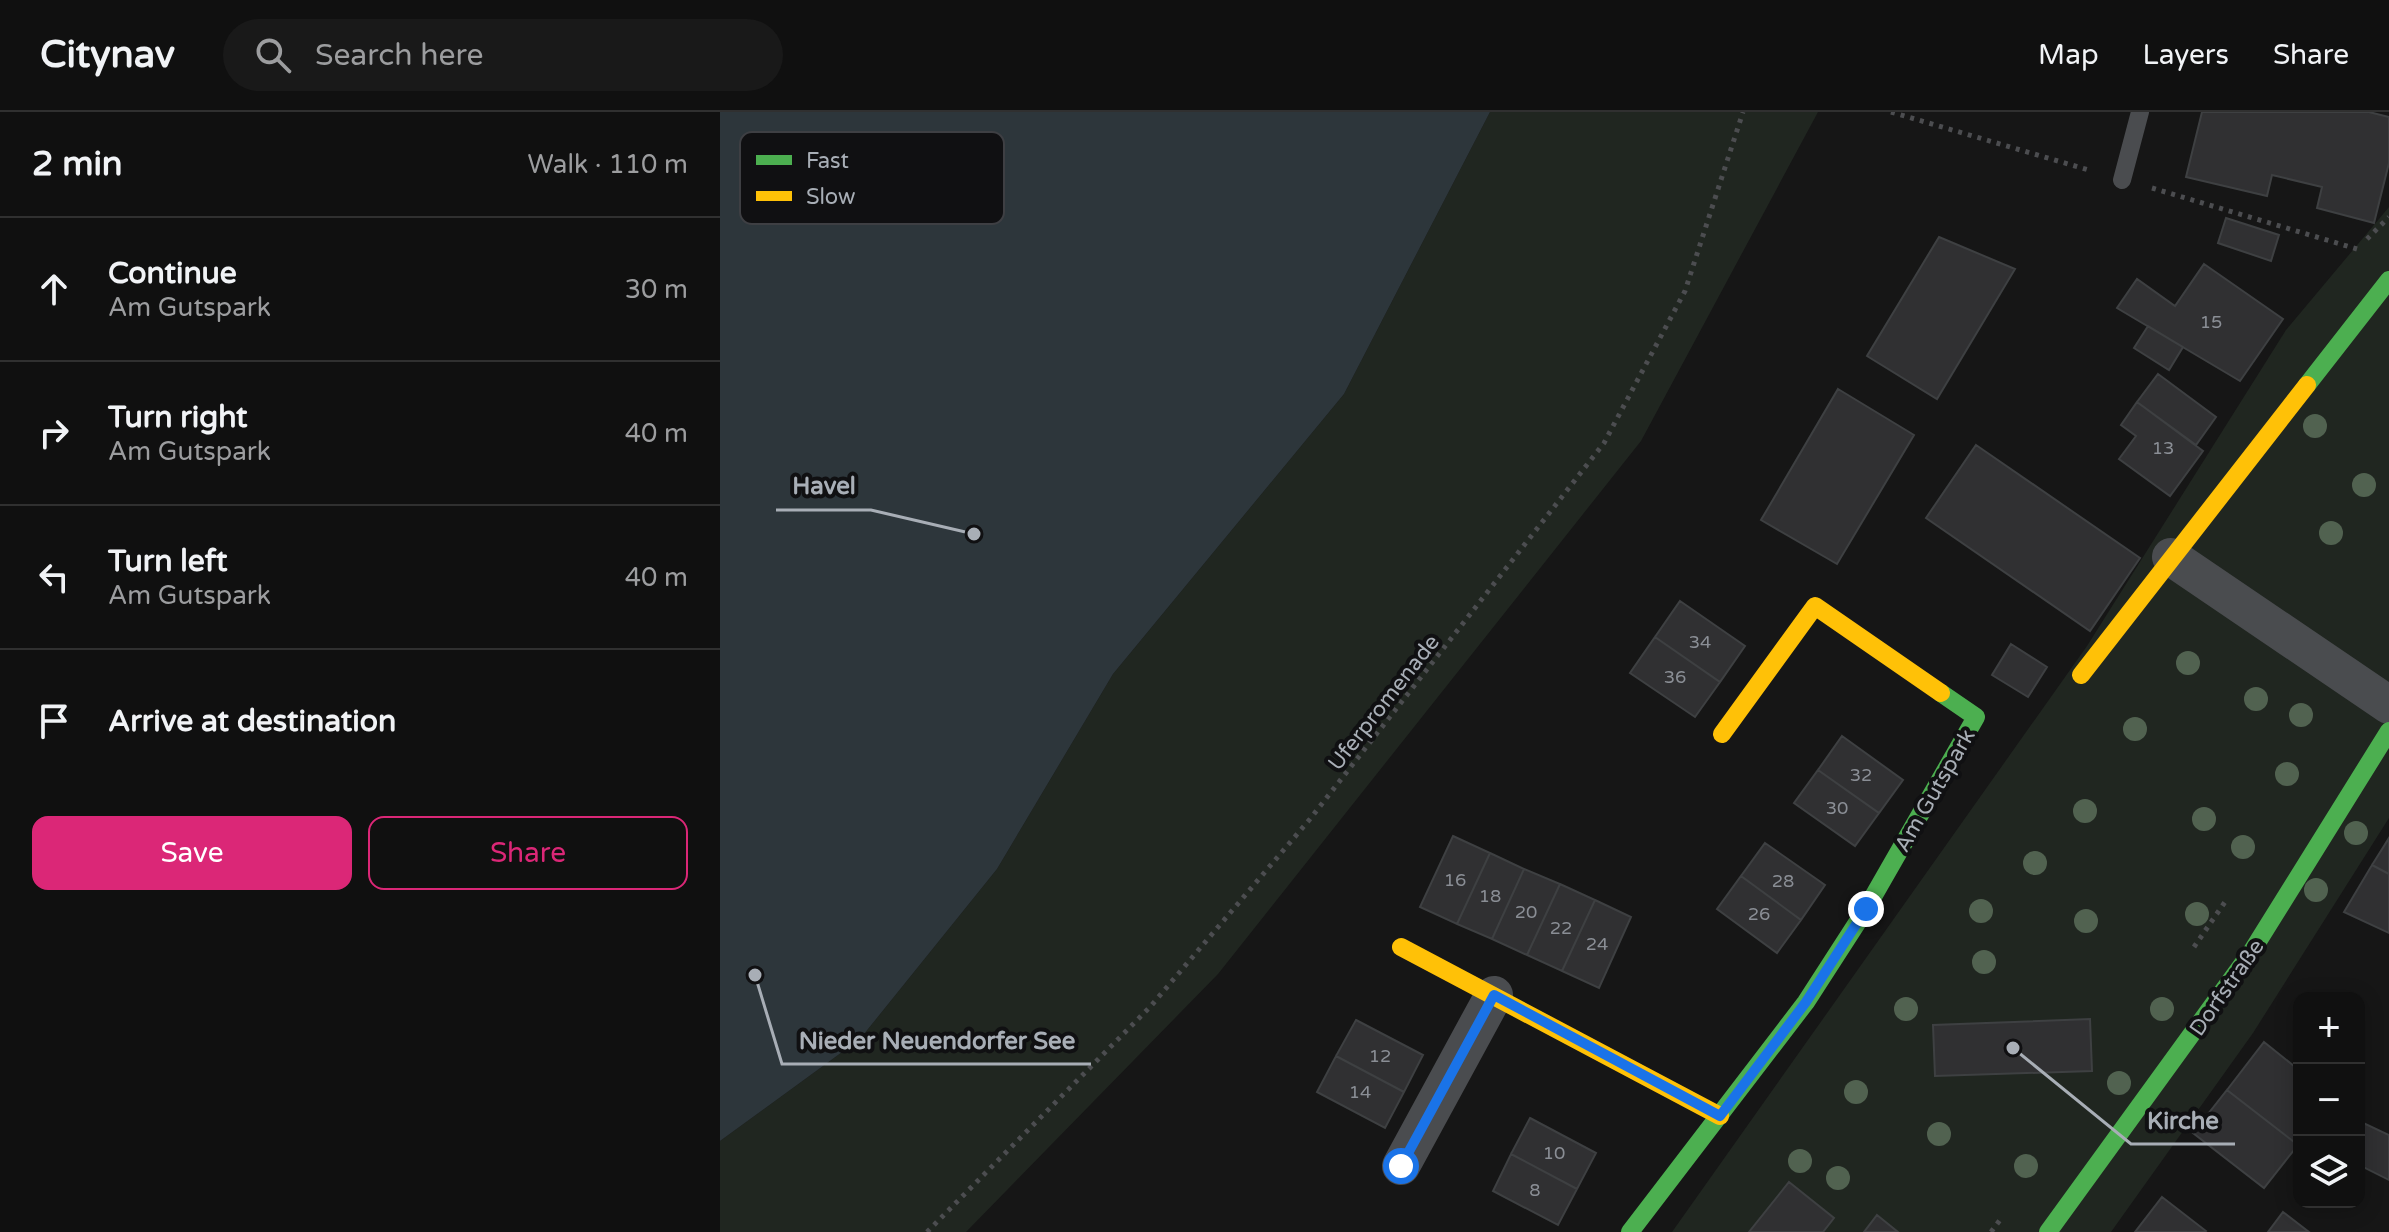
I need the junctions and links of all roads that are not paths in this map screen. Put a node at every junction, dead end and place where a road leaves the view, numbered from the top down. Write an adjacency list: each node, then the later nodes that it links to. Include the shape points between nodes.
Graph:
1 (2140, 112): 2 (lane)
2 (2122, 180)
3 (2389, 280): 4 (street)
4 (2171, 557): 5 (street); 6 (street)
5 (2081, 675)
6 (2389, 705)
7 (2389, 731): 14 (street, Dorfstraße, via 2252,951)
8 (1722, 734): 11 (street, Am Gutspark, via 1815,606 1976,717 1858,923)
9 (1401, 947): 10 (street)
10 (1494, 995): 11 (street); 12 (street)
11 (1720, 1116): 13 (street, Am Gutspark)
12 (1401, 1166)
13 (1639, 1228)
14 (2048, 1232)

